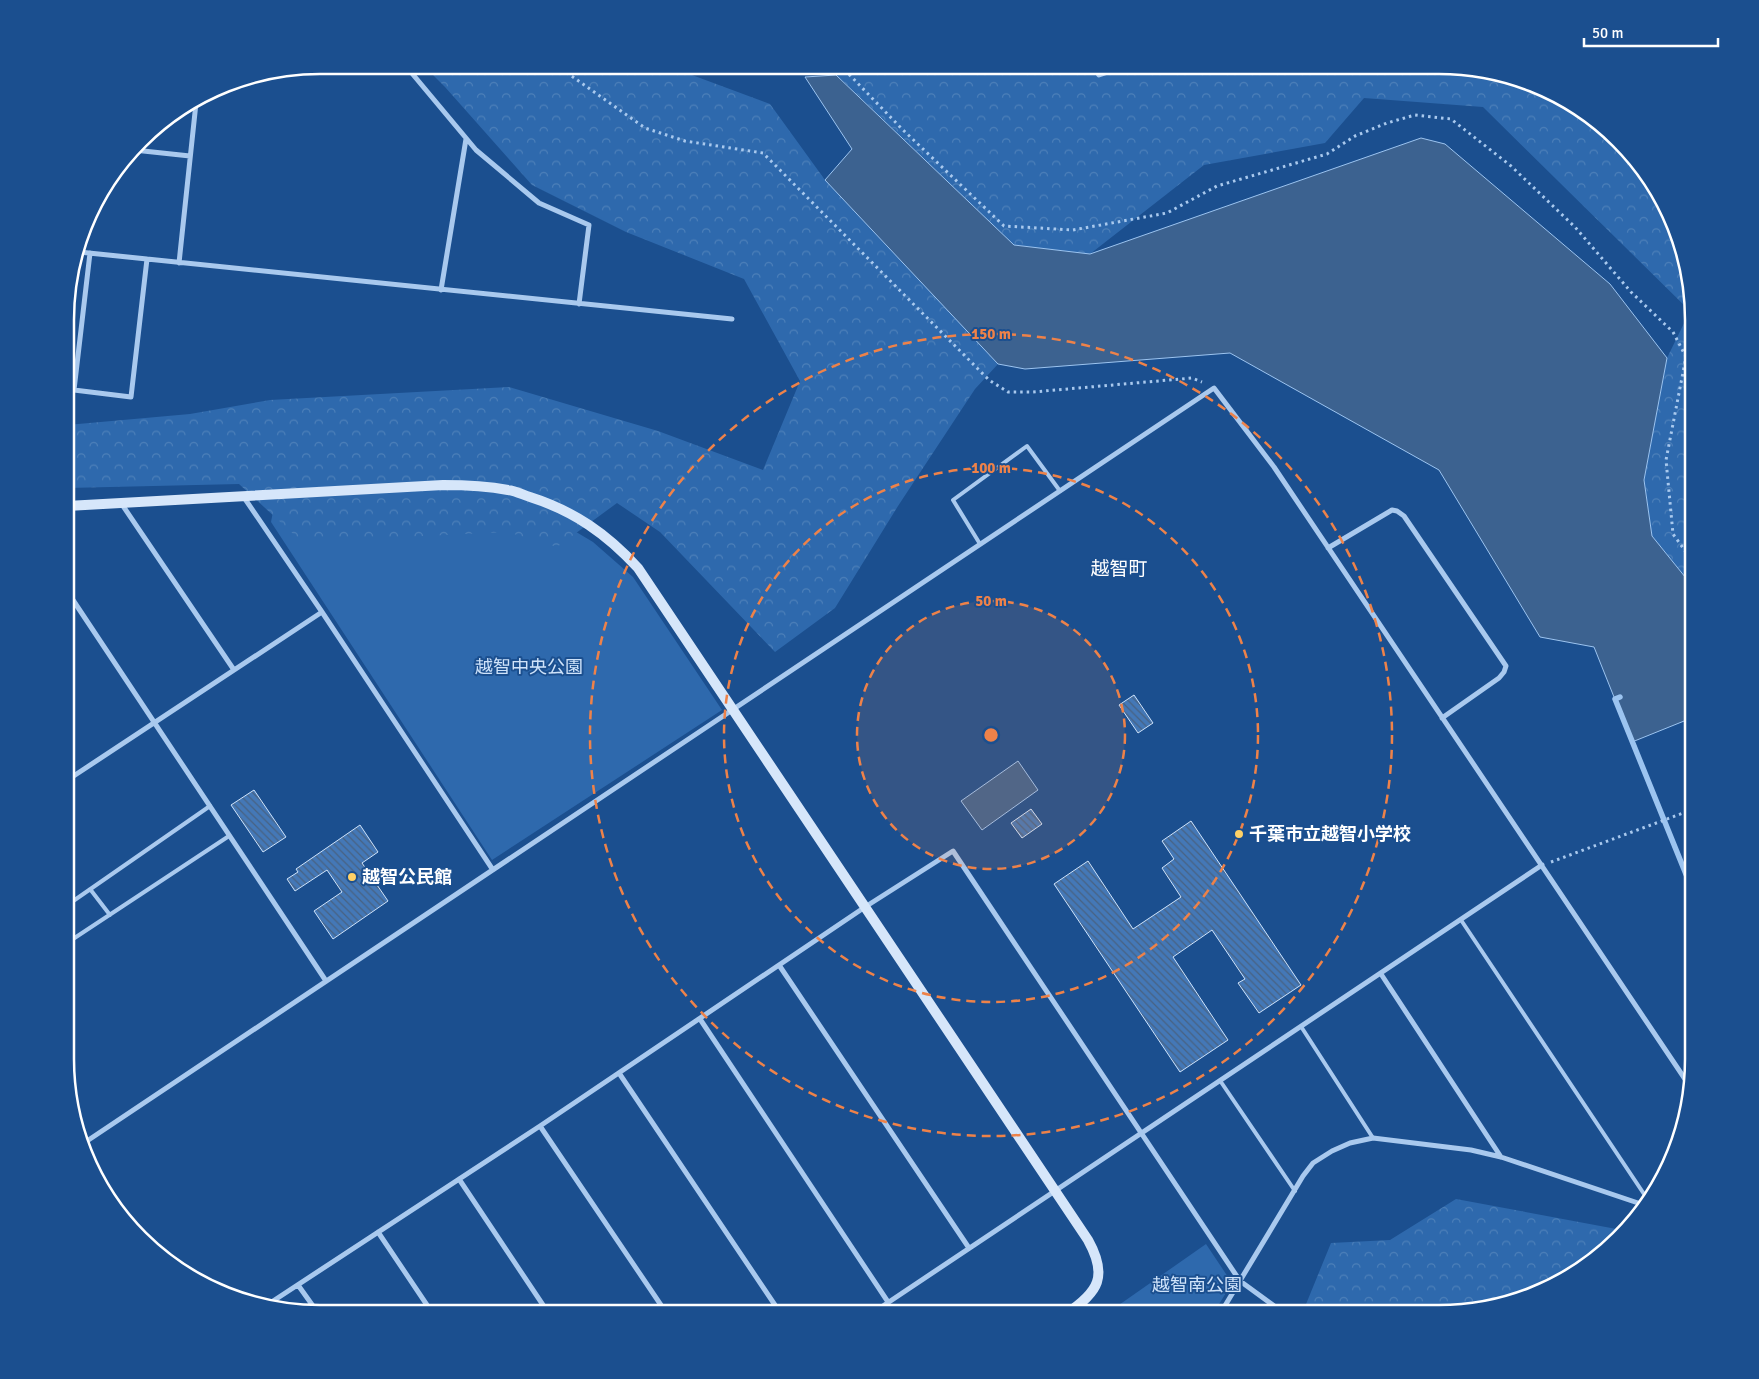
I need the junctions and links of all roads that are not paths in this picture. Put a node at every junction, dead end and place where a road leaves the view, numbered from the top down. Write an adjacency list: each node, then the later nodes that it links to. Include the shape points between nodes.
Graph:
1 (412, 74): 3 (street)
2 (195, 108): 5 (street)
3 (466, 139): 10 (street); 11 (street, via 539,203 589,225)
4 (142, 151): 5 (street)
5 (190, 156): 9 (street)
6 (83, 252): 7 (street)
7 (90, 253): 8 (street); 8 (street, via 74,390 130,397)
8 (147, 259): 9 (street)
9 (179, 263): 10 (street)
10 (441, 290): 11 (street)
11 (580, 304): 12 (street)
12 (732, 320)
13 (1060, 491): 17 (street); 17 (lane, via 1027,446 954,500); 18 (street, via 1214,388 1274,467)
14 (242, 496): 15 (street); 20 (street); 22 (street, via 443,485 510,490 546,502 602,534 638,568)
15 (122, 503): 16 (street); 21 (street)
16 (74, 506)
17 (980, 544): 22 (street)
18 (1328, 548): 23 (street); 23 (street, via 1392,510 1397,511 1404,516 1506,666 1504,672)
19 (74, 602): 24 (street)
20 (322, 612): 21 (street); 29 (street)
21 (234, 670): 24 (street)
22 (733, 710): 29 (street); 32 (street)
23 (1442, 718): 28 (street)
24 (154, 723): 25 (street); 26 (street)
25 (74, 775)
26 (210, 806): 27 (street); 30 (lane)
27 (229, 836): 33 (lane); 38 (street)
28 (1542, 865): 34 (street); 42 (street)
29 (493, 870): 38 (street)
30 (90, 889): 31 (lane); 33 (lane)
31 (74, 900)
32 (865, 907): 36 (street); 45 (street, via 953,851); 51 (street)
33 (110, 915): 35 (lane)
34 (1461, 920): 37 (street); 52 (lane)
35 (74, 938)
36 (779, 965): 39 (street); 55 (street)
37 (1381, 974): 40 (street); 48 (street)
38 (326, 982): 47 (street)
39 (700, 1018): 41 (street); 59 (street)
40 (1302, 1028): 43 (street); 46 (lane)
41 (619, 1073): 44 (street); 64 (street)
42 (1685, 1078)
43 (1222, 1082): 45 (street); 50 (lane)
44 (540, 1126): 49 (street); 63 (street)
45 (1140, 1133): 51 (street); 56 (street)
46 (1373, 1138): 48 (street, via 1471,1150); 50 (street, via 1350,1143 1313,1163)
47 (88, 1141)
48 (1501, 1157): 53 (street)
49 (459, 1179): 54 (street); 62 (street)
50 (1295, 1190): 56 (street)
51 (1055, 1191): 55 (street); 67 (street, via 1088,1240 1100,1268 1091,1295)
52 (1645, 1195)
53 (1638, 1203)
54 (378, 1232): 57 (street); 61 (street)
55 (969, 1248): 59 (street)
56 (1240, 1282): 68 (street); 69 (street)
57 (298, 1285): 58 (street); 60 (street)
58 (273, 1301)
59 (888, 1302): 65 (street); 66 (street)
60 (312, 1305)
61 (427, 1305)
62 (543, 1305)
63 (661, 1305)
64 (774, 1305)
65 (884, 1305)
66 (890, 1305)
67 (1078, 1305)
68 (1226, 1305)
69 (1273, 1305)

